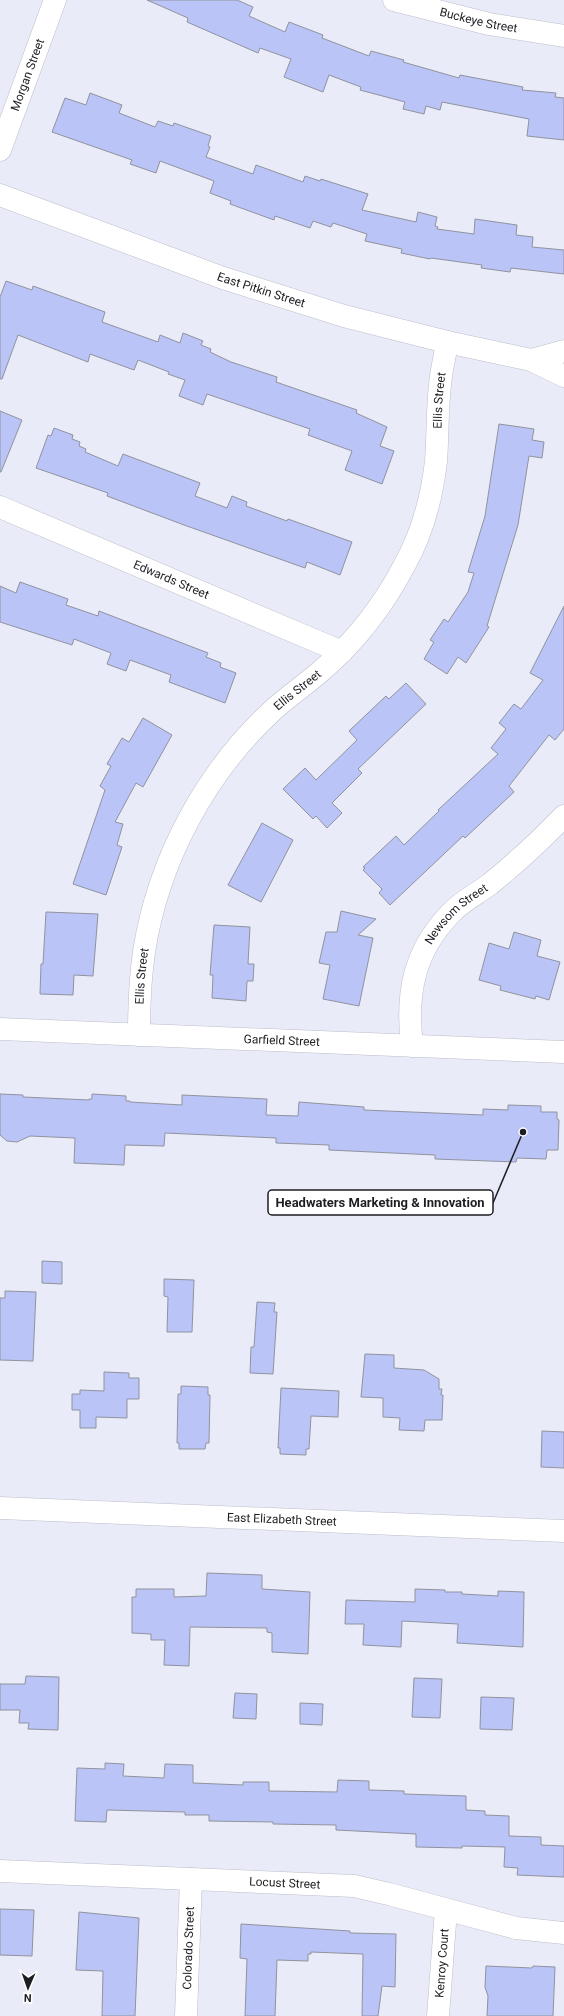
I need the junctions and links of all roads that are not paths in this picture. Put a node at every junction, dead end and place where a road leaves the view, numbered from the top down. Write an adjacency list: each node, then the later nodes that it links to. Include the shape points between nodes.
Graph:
1 (55, 0): 4 (street, Morgan Street)
2 (394, 0): 3 (street, Buckeye Street, via 489,24)
3 (564, 36)
4 (0, 150)
5 (0, 195): 6 (street, East Pitkin Street, via 224,278 344,316)
6 (447, 342): 8 (street, East Pitkin Street); 11 (street, Ellis Street, via 440,385 436,462 425,518 405,564 387,596)
7 (564, 351): 8 (street, East Pitkin Street)
8 (531, 360): 9 (street, East Pitkin Street)
9 (564, 376)
10 (0, 507): 11 (street, Edwards Street)
11 (342, 652): 14 (street, Ellis Street, via 272,711 241,742 214,777 185,827 167,867 151,916 140,988)
12 (564, 816): 15 (street, Newsom Street, via 531,849 451,912 435,931 417,966 410,996)
13 (0, 1029): 14 (street, Garfield Street)
14 (139, 1035): 15 (street, Garfield Street)
15 (412, 1046): 16 (street, Garfield Street)
16 (564, 1052)
17 (0, 1508): 18 (street, East Elizabeth Street)
18 (564, 1531)
19 (0, 1871): 20 (street, Locust Street)
20 (191, 1879): 21 (street, Locust Street, via 354,1886); 23 (street, Colorado Street)
21 (446, 1910): 22 (street, Locust Street, via 516,1928); 24 (street, Kenroy Court)
22 (564, 1933)
23 (186, 2016)
24 (438, 2016)

